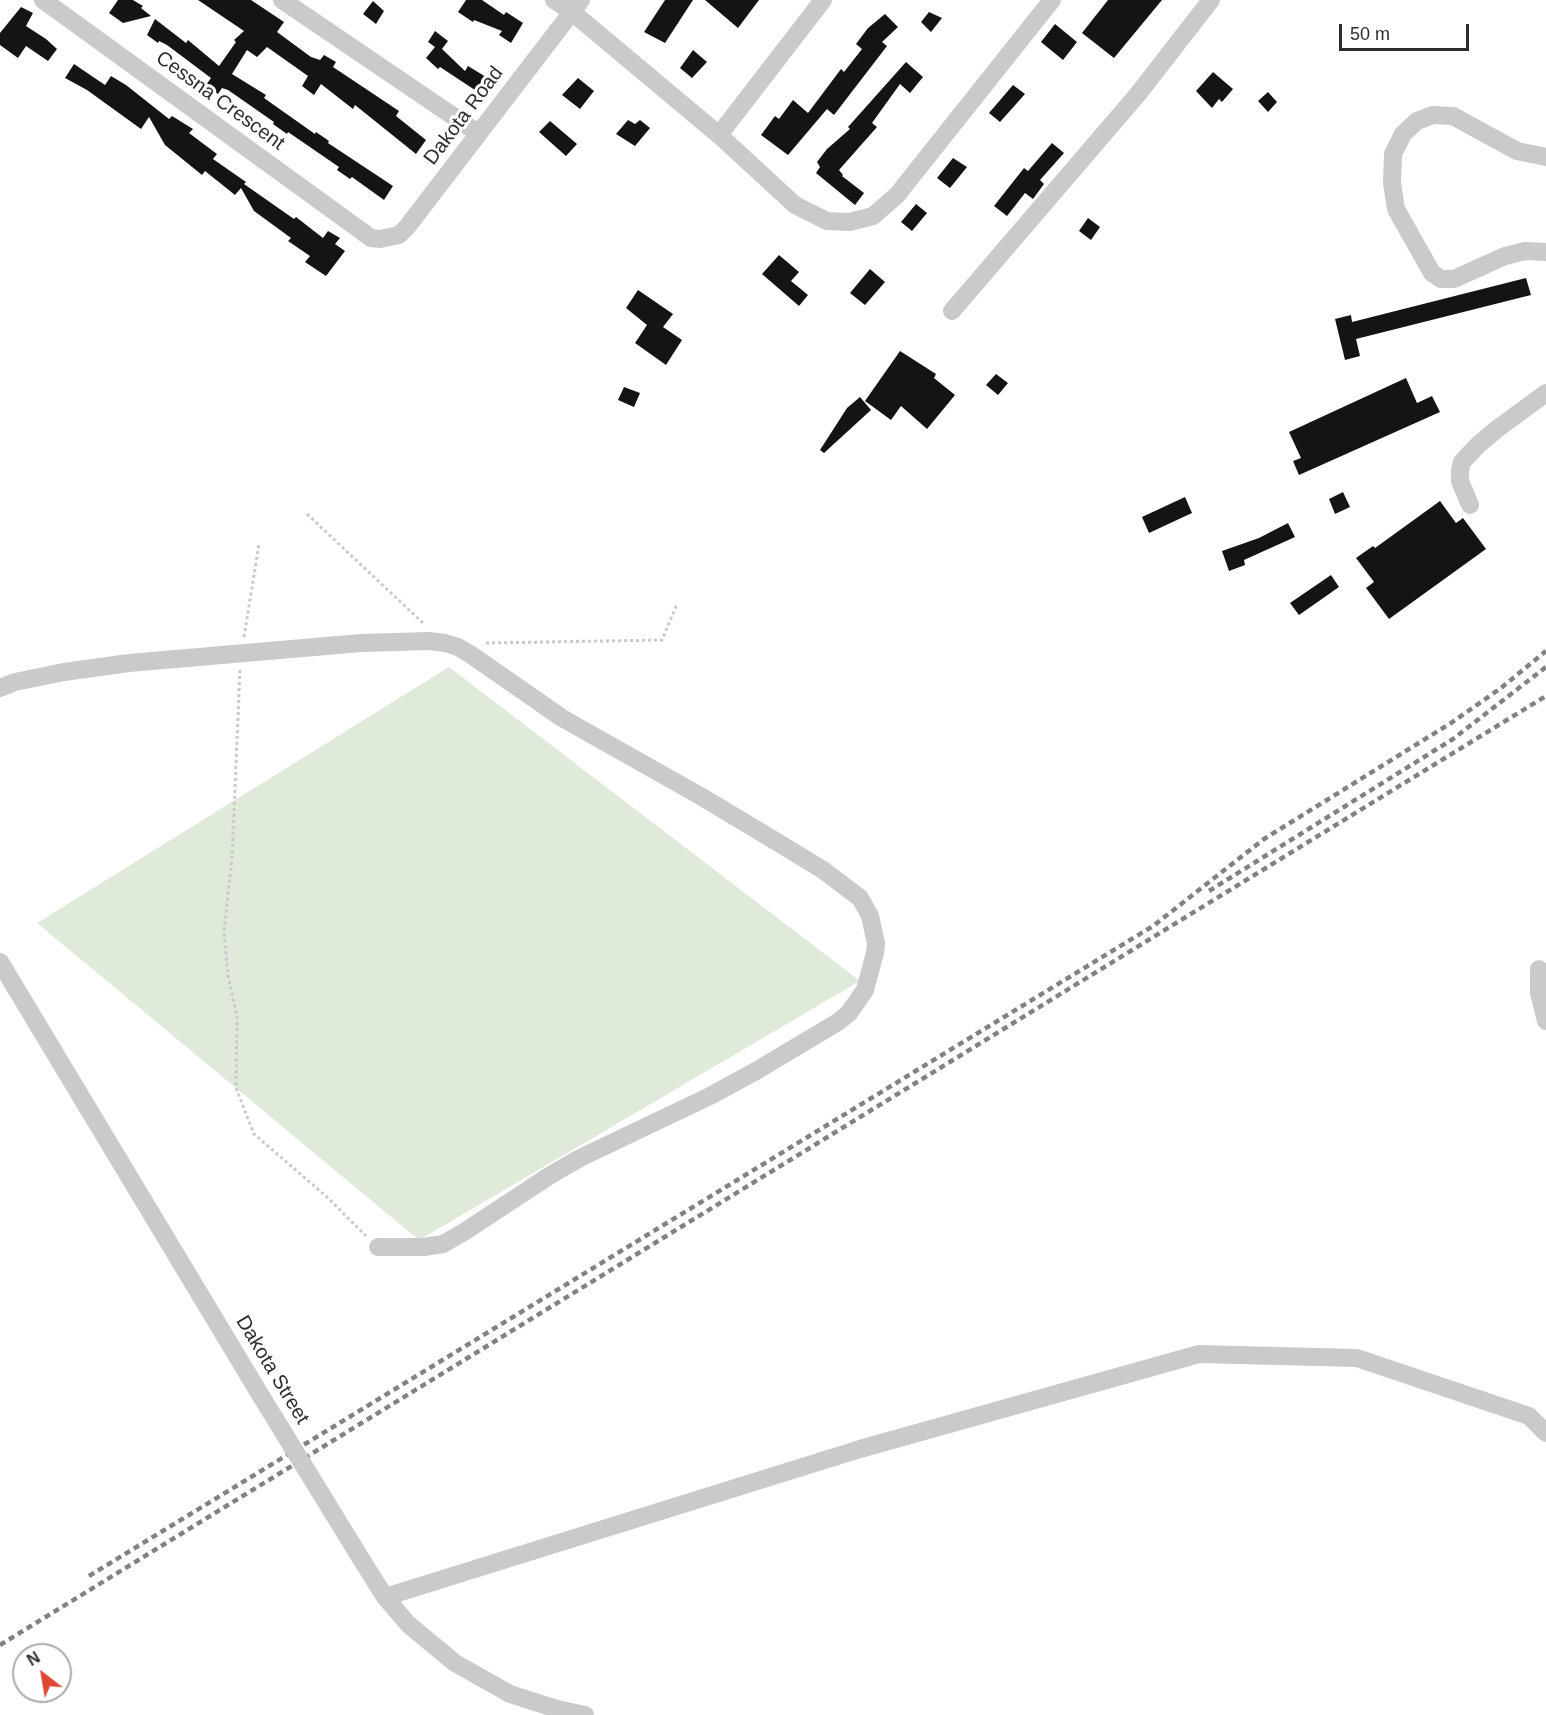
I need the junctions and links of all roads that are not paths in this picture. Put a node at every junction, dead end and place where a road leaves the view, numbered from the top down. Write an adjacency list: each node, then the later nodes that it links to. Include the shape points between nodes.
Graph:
1 (43, 0): 11 (street, Cessna Crescent)
2 (282, 0): 8 (street)
3 (554, 0): 7 (street)
4 (823, 0): 9 (street)
5 (1052, 0): 9 (street, via 897,195 873,216 850,222 827,221 795,205)
6 (1211, 0): 13 (street, via 1138,94)
7 (576, 6): 8 (street, Dakota Road); 9 (street)
8 (478, 134): 11 (street, Dakota Road, via 399,235)
9 (719, 135)
10 (1546, 157): 12 (street, via 1518,151 1453,116 1433,114 1404,131 1393,154 1392,174 1396,209 1436,276 1451,280 1505,256 1525,251)
11 (371, 238)
12 (1546, 252)
13 (952, 310)
14 (1546, 393): 15 (street, via 1497,429 1462,462 1460,481)
15 (1470, 505)
16 (0, 688): 20 (street, via 64,672 129,663 361,643 445,643 470,654 562,718 702,797 860,898 870,916 876,943 865,990 849,1013 710,1096 580,1158 443,1244)
17 (0, 962): 22 (street, Dakota Street, bridge)
18 (1539, 969): 19 (street, via 1539,993)
19 (1546, 1021)
20 (378, 1247)
21 (1546, 1434): 22 (street, via 1529,1416 1357,1358 1199,1354 860,1449)
22 (386, 1597): 23 (street, Dakota Street, via 408,1624 455,1663 492,1685 510,1694)
23 (585, 1715)

